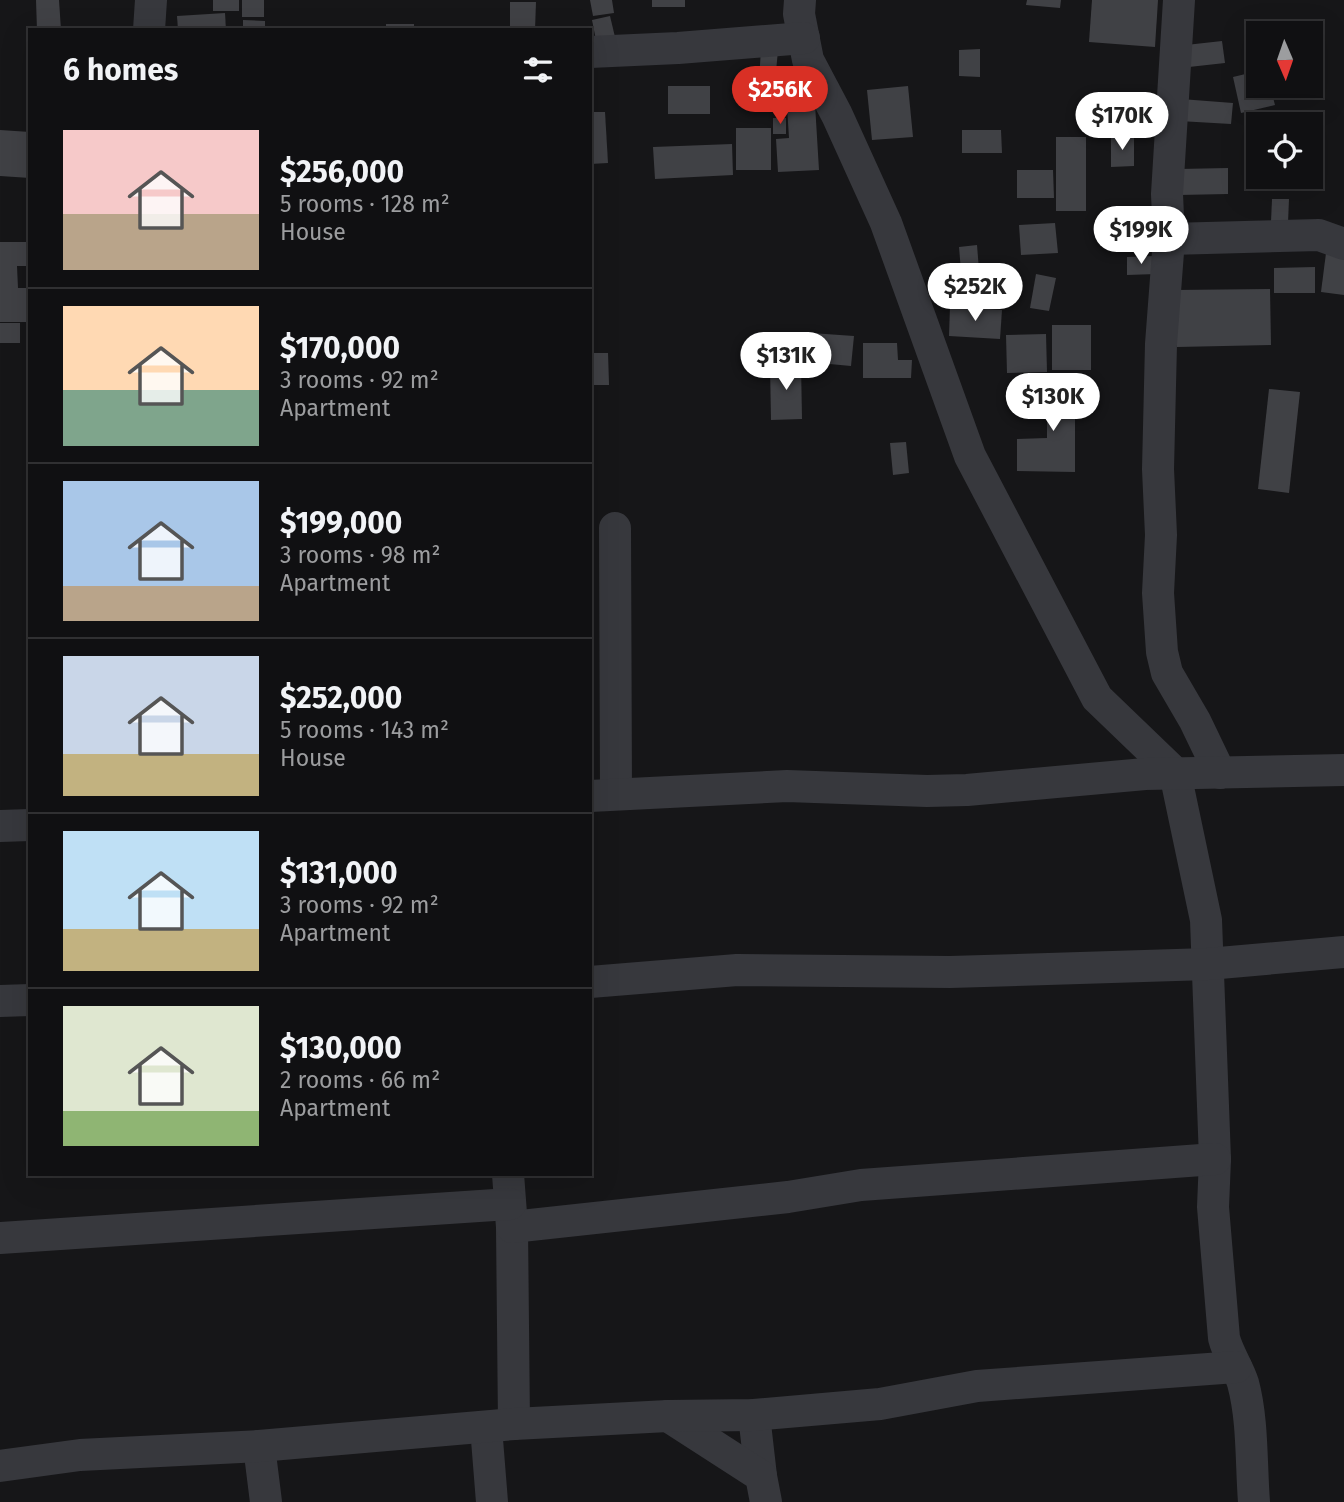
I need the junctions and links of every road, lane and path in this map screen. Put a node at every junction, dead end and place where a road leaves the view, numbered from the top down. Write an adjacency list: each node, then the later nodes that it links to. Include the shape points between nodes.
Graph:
1 (151, 0): 4 (street)
2 (800, 0): 5 (street)
3 (1179, 0): 7 (street, via 1167,194)
4 (149, 28)
5 (804, 38): 6 (street); 12 (street, via 808,60 886,223 970,456 1097,698)
6 (592, 52)
7 (1170, 239): 8 (street, via 1319,236); 11 (street, via 1161,344 1158,469 1162,652 1167,673)
8 (1344, 244)
9 (615, 528): 13 (street)
10 (1344, 770): 11 (street)
11 (1220, 773): 12 (street)
12 (1175, 774): 13 (street, via 1088,777 967,790 787,786); 17 (street, via 1206,920)
13 (603, 795)
14 (0, 825): 15 (street)
15 (28, 825)
16 (1344, 952): 17 (street)
17 (1208, 964): 18 (street, via 950,972 737,970); 21 (street)
18 (592, 982)
19 (28, 1000): 20 (street)
20 (0, 1001)
21 (1215, 1158): 22 (street, via 861,1185 788,1197); 24 (street, via 1213,1207 1224,1338)
22 (510, 1202): 23 (street); 27 (street)
23 (0, 1238)
24 (1236, 1367): 25 (street, via 977,1386 880,1404); 33 (street, via 1247,1405)
25 (754, 1415): 26 (street); 30 (street)
26 (668, 1416): 27 (street); 30 (street)
27 (500, 1425): 28 (street); 32 (street)
28 (259, 1446): 29 (street, via 80,1455); 31 (street)
29 (0, 1466)
30 (764, 1489)
31 (266, 1502)
32 (492, 1502)
33 (1254, 1502)

